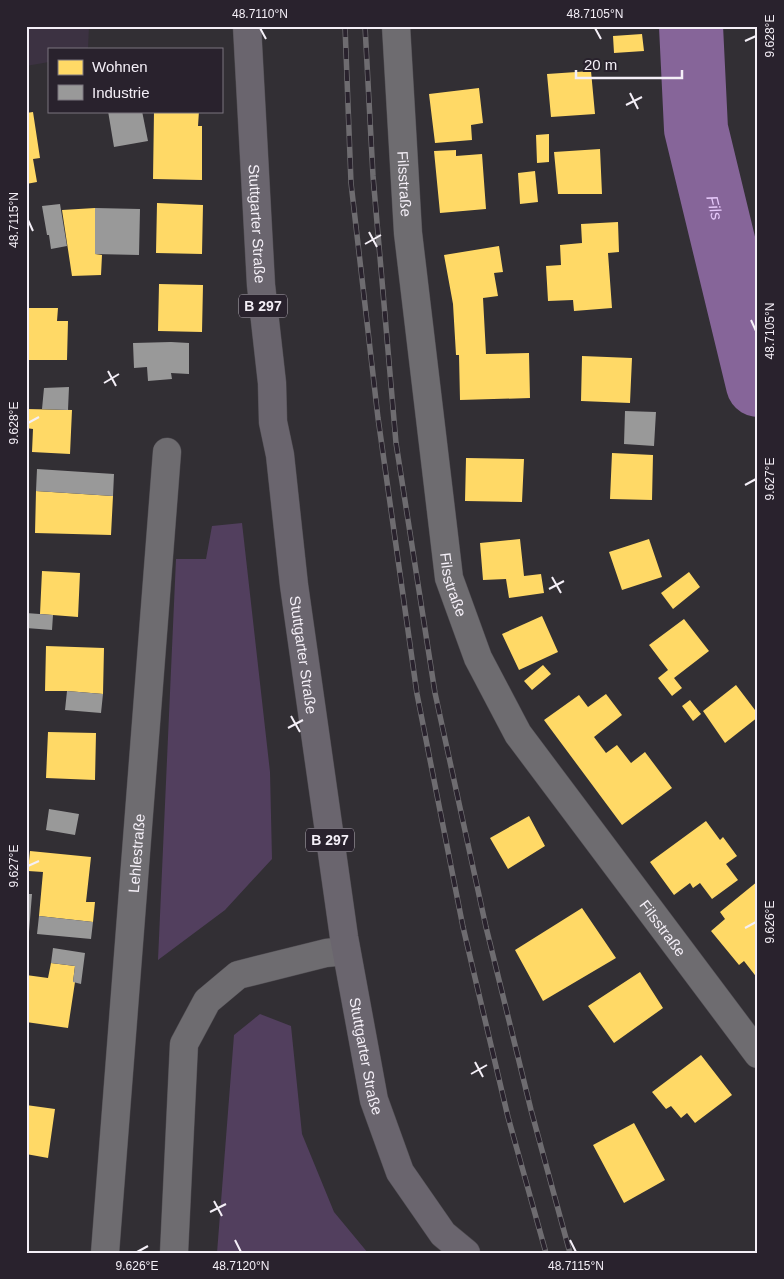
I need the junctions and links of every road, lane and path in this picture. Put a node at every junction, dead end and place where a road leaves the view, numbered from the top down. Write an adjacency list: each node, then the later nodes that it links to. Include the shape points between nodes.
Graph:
1 (247, 26): 4 (main road, Stuttgarter Straße / B 297, via 261,284 274,422)
2 (396, 26): 5 (street, Filsstraße, via 408,233 450,578 478,658 518,734)
3 (167, 452): 6 (street, Lehlestraße)
4 (339, 947): 7 (street, via 238,975 206,1001 184,1044); 8 (main road, Stuttgarter Straße / B 297, via 374,1100 400,1172 442,1234)
5 (758, 1054)
6 (105, 1253)
7 (174, 1253)
8 (466, 1253)

